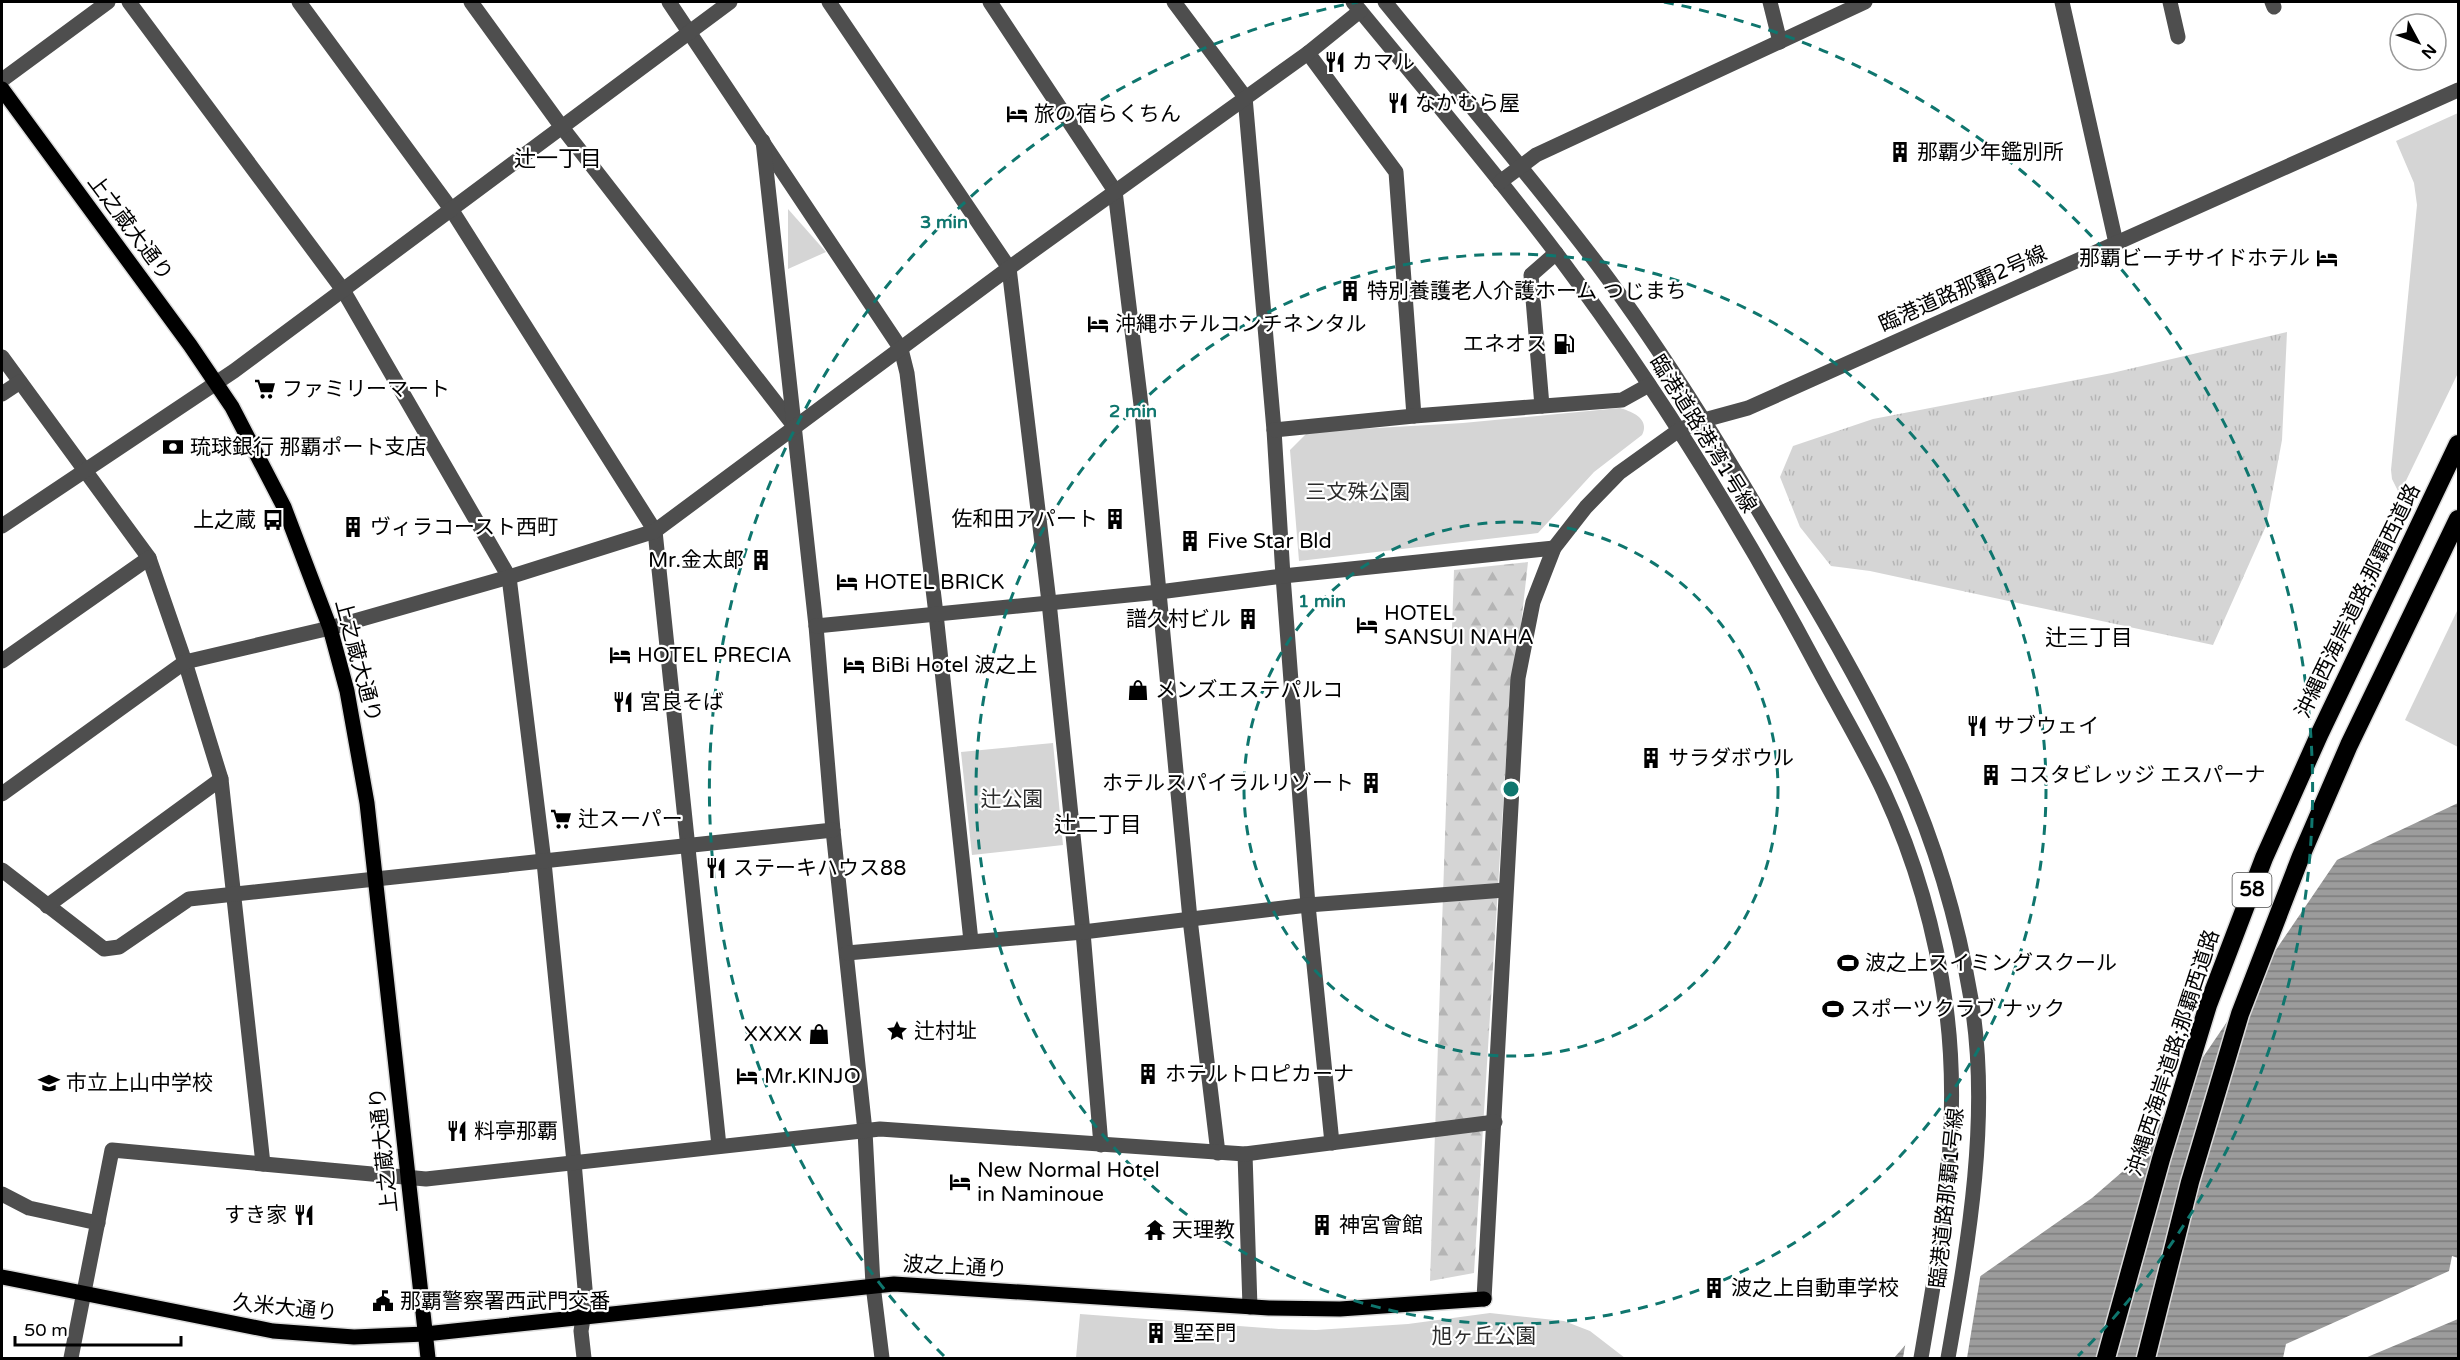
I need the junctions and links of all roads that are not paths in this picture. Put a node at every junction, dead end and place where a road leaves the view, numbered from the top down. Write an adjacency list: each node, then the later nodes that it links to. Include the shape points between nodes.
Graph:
1 (108, 2): 20 (street)
2 (129, 2): 33 (street)
3 (299, 2): 29 (street)
4 (471, 2): 24 (street)
5 (669, 2): 16 (street)
6 (730, 2): 16 (street)
7 (829, 2): 32 (street)
8 (990, 2): 28 (street)
9 (1174, 2): 23 (street)
10 (1385, 2): 26 (street, 臨港道路港湾1号線)
11 (1770, 2): 18 (street)
12 (1865, 2): 18 (street)
13 (2062, 2): 30 (street)
14 (2170, 2): 17 (street)
15 (1357, 6): 19 (street); 27 (street, 臨港道路港湾1号線)
16 (689, 32): 24 (street); 25 (street)
17 (2178, 37)
18 (1780, 42): 26 (street)
19 (1308, 53): 23 (street); 41 (street, via 1396,172)
20 (2, 80)
21 (2, 89): 37 (main road, 上之蔵大通り)
22 (2458, 90): 30 (street, 臨港道路那覇2号線)
23 (1245, 97): 28 (street); 45 (street)
24 (561, 126): 29 (street); 43 (street)
25 (763, 141): 34 (street); 43 (street)
26 (1519, 166): 27 (street); 42 (street, 臨港道路港湾1号線, via 1599,267)
27 (1500, 182): 31 (street, 臨港道路港湾1号線)
28 (1115, 191): 32 (street); 55 (street)
29 (451, 209): 33 (street); 50 (street)
30 (2116, 243): 42 (street, 臨港道路那覇2号線, via 1748,408)
31 (1556, 253): 38 (street, 臨港道路港湾1号線); 40 (street, via 1532,275)
32 (1009, 268): 34 (street); 56 (street)
33 (343, 290): 37 (street); 54 (street)
34 (901, 349): 43 (street); 57 (street)
35 (2, 357): 36 (street)
36 (20, 382): 39 (street); 47 (street)
37 (217, 384): 47 (street); 59 (main road, 上之蔵大通り, via 284,507)
38 (1649, 385): 40 (street, via 1622,400); 44 (street, 臨港道路港湾1号線)
39 (2, 394)
40 (1542, 406): 41 (street)
41 (1414, 416): 45 (street)
42 (1704, 420): 44 (street, 臨港道路那覇2号線); 75 (street, 臨港道路港湾1号線, via 1817,610 1903,772 1932,849)
43 (795, 427): 50 (street); 58 (street)
44 (1679, 429): 51 (street, 臨港道路那覇2号線, via 1619,473); 76 (street, 臨港道路港湾1号線, via 1795,624 1884,793 1912,864)
45 (1274, 430): 53 (street)
46 (2458, 444): 104 (highway, 沖縄西海岸道路;那覇西道路 / 58, via 2260,868 2205,1016 2157,1170)
47 (86, 470): 49 (street); 52 (street)
48 (2458, 519): 105 (highway, 58, via 2349,745 2240,1014 2190,1182)
49 (2, 526)
50 (655, 531): 54 (street); 65 (street)
51 (1554, 548): 53 (street); 69 (street, 臨港道路那覇2号線, via 1533,602 1518,678)
52 (149, 558): 60 (street); 61 (street)
53 (1282, 576): 55 (street); 71 (street)
54 (509, 578): 59 (street); 66 (street)
55 (1159, 592): 56 (street); 73 (street)
56 (1048, 602): 57 (street); 74 (street)
57 (936, 614): 58 (street); 77 (street)
58 (816, 626): 64 (street)
59 (330, 628): 61 (street); 68 (main road, 上之蔵大通り, via 358,745)
60 (2, 661)
61 (184, 662): 62 (street); 63 (street)
62 (221, 778): 70 (street); 72 (street)
63 (2, 794)
64 (834, 830): 65 (street); 78 (street)
65 (687, 844): 66 (street); 83 (street)
66 (544, 862): 68 (street); 86 (street)
67 (2, 870): 72 (street)
68 (375, 879): 70 (street); 88 (main road, 上之蔵大通り)
69 (1505, 890): 71 (street); 79 (street, 臨港道路那覇2号線)
70 (233, 894): 72 (street, via 189,899 119,947 104,949); 87 (street)
71 (1308, 905): 73 (street); 81 (street)
72 (47, 906)
73 (1190, 919): 74 (street); 84 (street)
74 (1083, 932): 77 (street); 82 (street)
75 (1957, 934): 103 (street, 臨港道路那覇1号線, via 1972,1002 1977,1112 1968,1235)
76 (1933, 939): 102 (street, 臨港道路那覇1号線, via 1946,1005 1953,1116 1942,1234)
77 (971, 941): 78 (street)
78 (847, 953): 80 (street)
79 (1495, 1122): 81 (street); 94 (street, 臨港道路那覇2号線)
80 (865, 1131): 82 (street); 83 (street); 92 (street)
81 (1332, 1143): 85 (street)
82 (1101, 1145): 84 (street)
83 (719, 1146): 86 (street)
84 (1218, 1153): 85 (street)
85 (1245, 1154): 95 (street)
86 (574, 1161): 88 (street); 96 (street, via 586,1300)
87 (263, 1164): 88 (street); 90 (street, via 112,1150)
88 (409, 1178): 97 (main road, 上之蔵大通り)
89 (2, 1194): 90 (street, via 28,1209)
90 (98, 1223): 93 (street)
91 (2, 1277): 93 (main road, 久米大通り)
92 (873, 1285): 95 (main road, 波之上通り, via 910,1284); 96 (main road, 波之上通り); 101 (street)
93 (84, 1294): 97 (main road, 久米大通り, via 273,1331 354,1337); 98 (street)
94 (1484, 1299): 95 (main road, 波之上通り, via 1340,1309)
95 (1250, 1307)
96 (583, 1317): 97 (main road, 波之上通り); 100 (street)
97 (425, 1334): 99 (main road, 上之蔵大通り)
98 (71, 1359)
99 (428, 1359)
100 (584, 1359)
101 (882, 1359)
102 (1921, 1359)
103 (1948, 1359)
104 (2106, 1359)
105 (2146, 1359)

